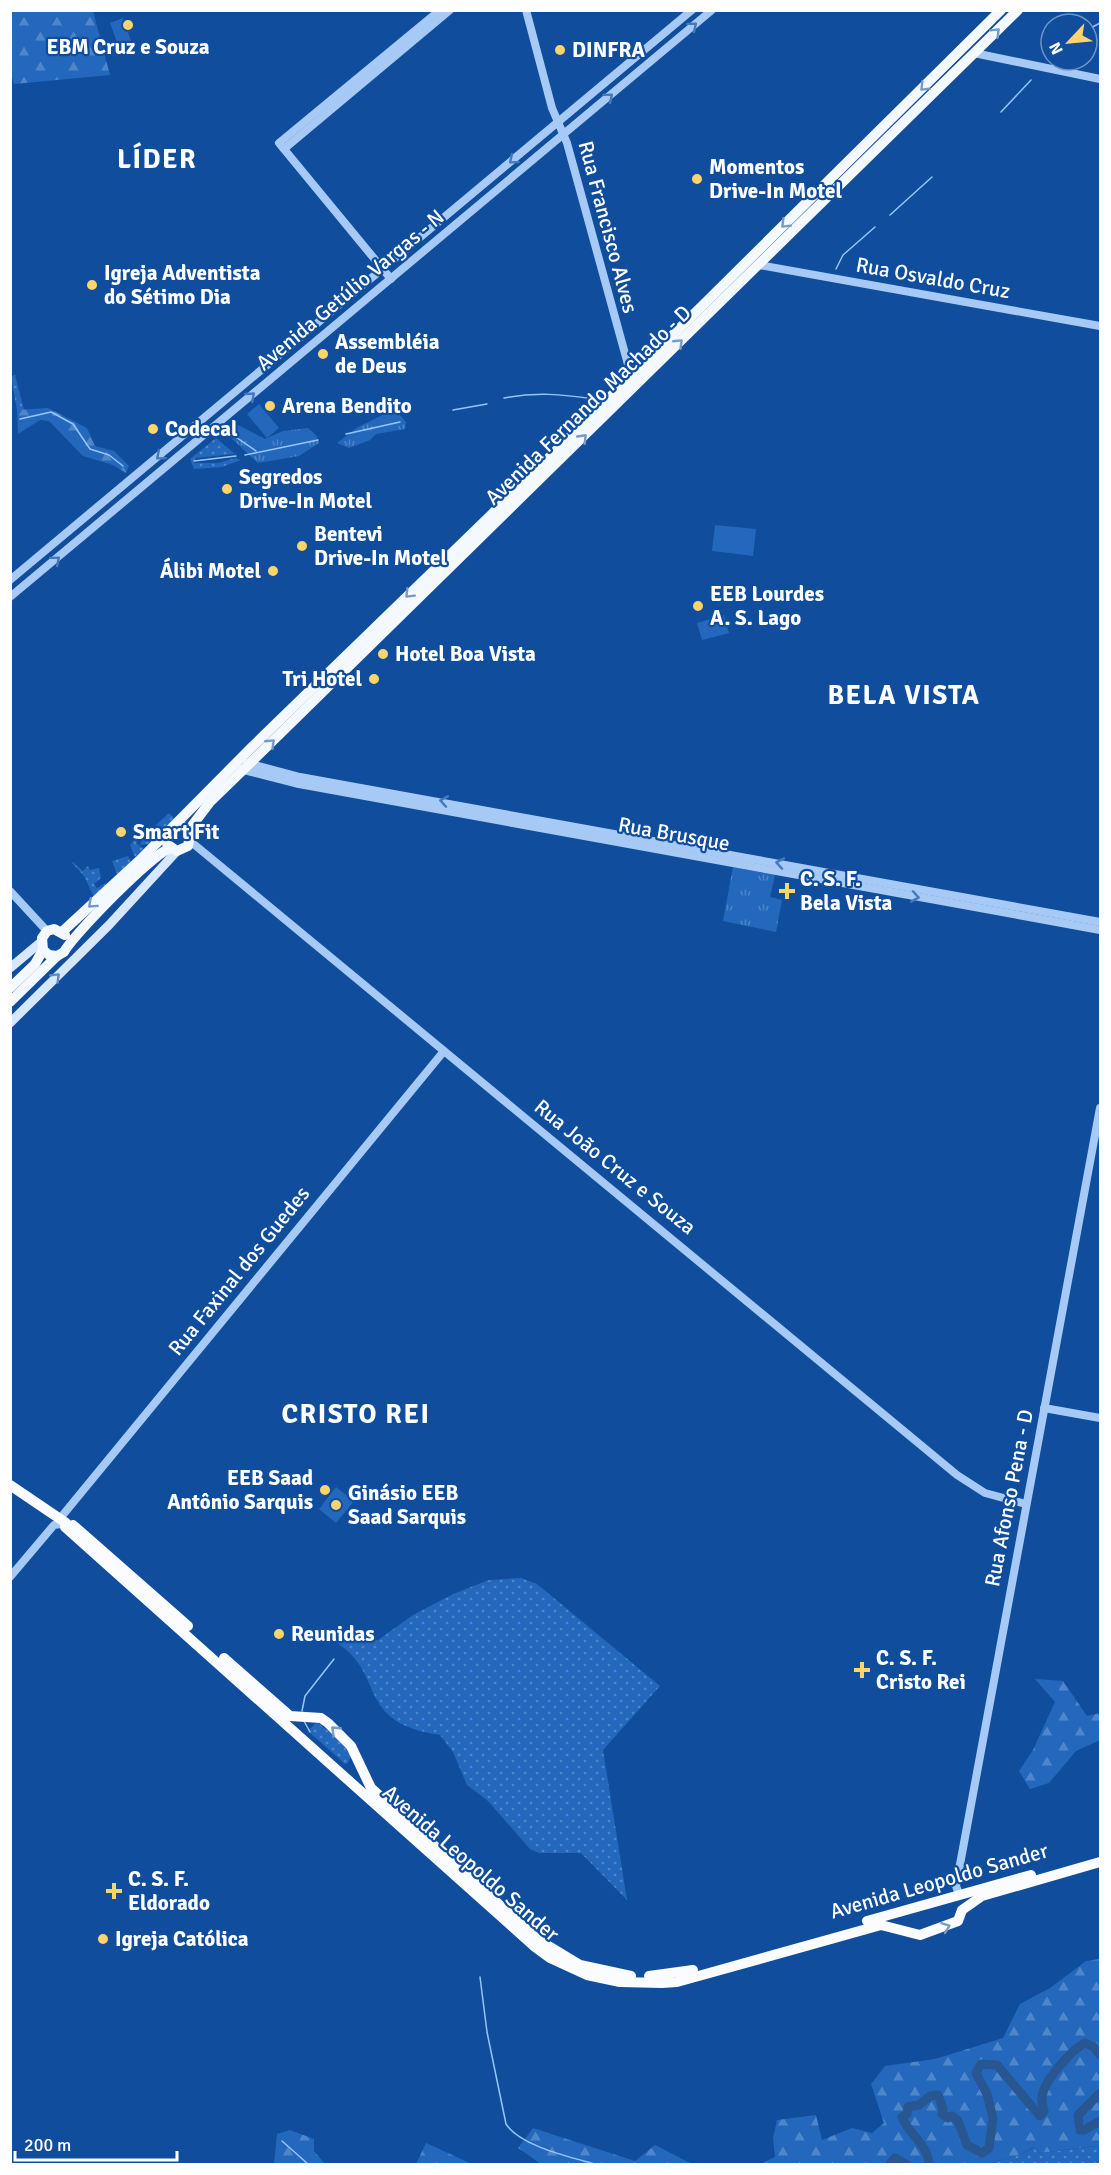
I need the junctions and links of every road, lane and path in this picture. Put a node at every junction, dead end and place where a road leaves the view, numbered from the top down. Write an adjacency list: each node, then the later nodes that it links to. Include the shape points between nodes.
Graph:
1 (440, 10): 11 (street)
2 (450, 10): 11 (street)
3 (526, 10): 12 (street, Rua Francisco Alves)
4 (692, 10): 12 (street, Avenida Getúlio Vargas - N)
5 (712, 10): 13 (street, Avenida Getúlio Vargas - N, one-way to 5)
6 (1001, 10): 8 (main road, Avenida Fernando Machado - D)
7 (1018, 10): 8 (main road, Avenida Fernando Machado - D, one-way to 7)
8 (970, 50): 9 (street); 10 (main road, Avenida Fernando Machado - D, one-way to 10); 14 (main road, Avenida Fernando Machado - D)
9 (1101, 79)
10 (899, 111): 14 (main road, via 902,117); 19 (main road, Avenida Fernando Machado - D, one-way to 19)
11 (312, 122): 16 (street, via 281,146)
12 (558, 123): 13 (street, Rua Francisco Alves); 16 (street, Avenida Getúlio Vargas - N, one-way to 16)
13 (564, 134): 17 (street, Avenida Getúlio Vargas - N); 19 (street, Rua Francisco Alves)
14 (891, 134): 15 (main road, Avenida Fernando Machado - D)
15 (759, 264): 18 (street, Rua Osvaldo Cruz); 19 (main road, Avenida Fernando Machado - D, one-way to 15)
16 (383, 269): 17 (street); 20 (street, Avenida Getúlio Vargas - N, one-way to 20)
17 (391, 279): 21 (street, Avenida Getúlio Vargas - N, one-way to 17)
18 (1101, 326)
19 (634, 380): 22 (main road, Avenida Fernando Machado - D)
20 (10, 580)
21 (10, 597)
22 (242, 764): 23 (street, Rua Brusque); 24 (main road, Avenida Fernando Machado - D); 26 (main road, Avenida Fernando Machado - D, via 210,802)
23 (279, 775): 29 (street, Rua Brusque, one-way to 23); 30 (street, Rua Brusque, one-way to 30)
24 (175, 826): 25 (main road); 26 (main road, via 182,826)
25 (165, 835): 27 (main road, via 166,843); 32 (main road, one-way to 32)
26 (189, 836): 27 (main road, via 188,846); 40 (street, Rua João Cruz e Souza)
27 (174, 850): 33 (main road, via 160,853); 39 (main road, one-way to 27, via 109,925)
28 (10, 891): 31 (street)
29 (1101, 922)
30 (1101, 930)
31 (47, 931): 32 (main road); 34 (main road)
32 (62, 932): 33 (main road)
33 (67, 945): 35 (main road)
34 (42, 946): 35 (main road); 36 (main road); 37 (main road, via 35,964)
35 (57, 956): 38 (main road)
36 (10, 968)
37 (10, 988)
38 (10, 1002)
39 (10, 1023)
40 (444, 1051): 46 (street, Rua João Cruz e Souza, via 957,1475 985,1493); 47 (street, Rua Faxinal dos Guedes)
41 (1101, 1108): 42 (street, Rua Afonso Pena - D)
42 (1044, 1408): 43 (street); 46 (street, Rua Afonso Pena - D)
43 (1101, 1418)
44 (10, 1480): 47 (highway, Avenida Leopoldo Sander)
45 (10, 1485): 47 (highway, Avenida Leopoldo Sander)
46 (1026, 1504): 55 (street, Rua Afonso Pena - D, via 956,1886)
47 (64, 1519): 48 (street, Rua Faxinal dos Guedes); 49 (highway, Avenida Leopoldo Sander, via 273,1703 290,1716); 50 (highway, Avenida Leopoldo Sander, via 65,1527)
48 (10, 1577)
49 (311, 1718): 50 (highway, via 303,1721); 51 (highway, Avenida Leopoldo Sander, one-way to 49, via 324,1720)
50 (297, 1734): 52 (highway, Avenida Leopoldo Sander)
51 (354, 1751): 52 (highway, via 350,1767); 56 (highway, Avenida Leopoldo Sander, via 369,1785 391,1809 537,1939 580,1965 626,1976 684,1973)
52 (336, 1768): 58 (highway, Avenida Leopoldo Sander, via 535,1947 587,1975 620,1982 676,1982 882,1925)
53 (1101, 1855): 55 (highway, Avenida Leopoldo Sander)
54 (1101, 1862): 57 (highway, Avenida Leopoldo Sander, via 982,1896)
55 (959, 1894): 56 (highway, Avenida Leopoldo Sander); 57 (highway)
56 (906, 1910): 58 (highway, via 906,1923)
57 (962, 1910): 58 (highway, Avenida Leopoldo Sander, one-way to 57, via 958,1922)
58 (914, 1935)

